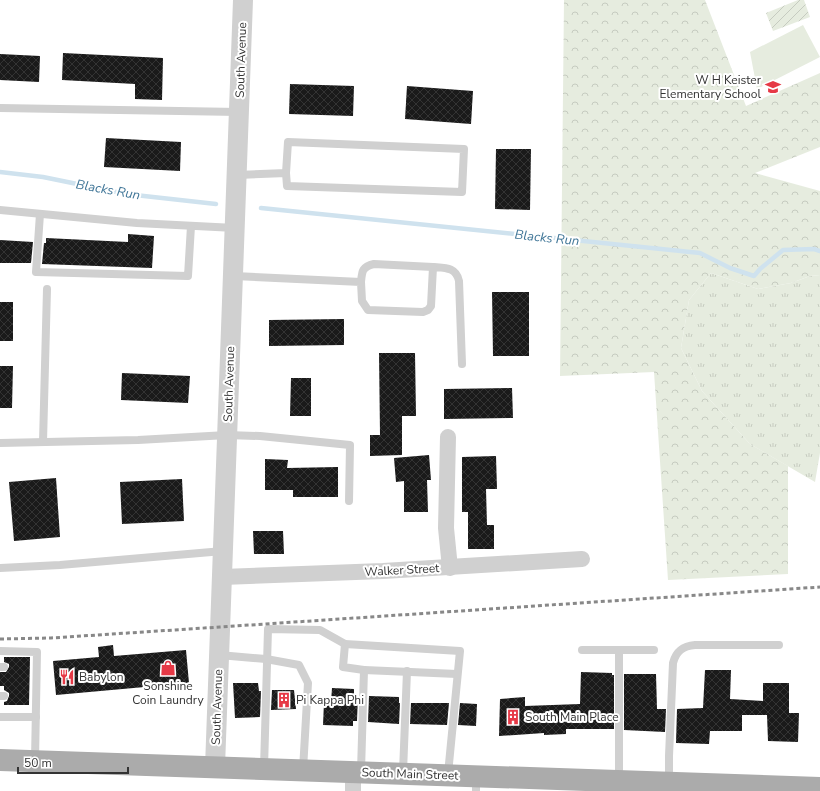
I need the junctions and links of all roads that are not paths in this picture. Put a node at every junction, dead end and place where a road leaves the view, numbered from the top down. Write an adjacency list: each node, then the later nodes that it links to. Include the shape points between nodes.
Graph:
1 (243, 0): 3 (street, South Avenue)
2 (0, 108): 3 (lane)
3 (239, 112): 5 (street, South Avenue)
4 (286, 173): 4 (lane, via 288,142 464,149 462,192 287,186); 5 (lane)
5 (236, 175): 9 (street, South Avenue)
6 (0, 210): 7 (lane)
7 (40, 214): 8 (lane); 8 (lane, via 36,272 188,276)
8 (191, 226): 9 (lane)
9 (235, 228): 11 (street, South Avenue)
10 (433, 267): 12 (lane, via 374,264 362,271); 12 (lane, via 431,306 426,311 368,310 362,301); 14 (lane, via 450,269 458,279)
11 (233, 276): 12 (lane); 15 (street, South Avenue)
12 (361, 282)
13 (47, 289): 17 (lane)
14 (462, 364)
15 (227, 435): 17 (lane); 19 (lane, via 350,445); 20 (street, South Avenue)
16 (448, 437): 23 (street, via 446,522)
17 (43, 442): 18 (lane)
18 (0, 443)
19 (348, 501)
20 (223, 551): 22 (lane); 24 (street, South Avenue)
21 (582, 559): 23 (street, Walker Street)
22 (0, 568)
23 (450, 568): 24 (street, Walker Street)
24 (222, 577): 31 (street, South Avenue)
25 (345, 644): 32 (lane, via 320,630 268,629); 33 (lane, via 343,667); 35 (lane, via 460,650)
26 (779, 645): 47 (lane, via 695,645 687,646 678,652 673,663)
27 (582, 650): 28 (lane)
28 (619, 650): 29 (lane); 46 (lane)
29 (654, 650)
30 (0, 651): 36 (lane, via 37,652 33,666)
31 (219, 655): 32 (lane); 40 (street, South Avenue)
32 (266, 659): 41 (lane); 42 (lane, via 299,665 308,683)
33 (364, 670): 34 (lane); 45 (lane)
34 (407, 671): 35 (lane); 43 (lane)
35 (457, 674): 44 (lane)
36 (36, 716): 37 (lane); 39 (lane)
37 (0, 717)
38 (0, 760): 39 (main road, South Main Street)
39 (35, 761): 40 (main road, South Main Street)
40 (215, 767): 41 (main road, South Main Street)
41 (264, 769): 42 (main road, South Main Street)
42 (303, 770): 45 (main road, South Main Street)
43 (403, 773): 44 (main road, South Main Street); 45 (main road, South Main Street)
44 (448, 775): 48 (main road, South Main Street)
45 (356, 778)
46 (619, 781): 49 (main road, South Main Street); 50 (main road, South Main Street)
47 (669, 783): 50 (main road, South Main Street); 51 (main road, South Main Street)
48 (476, 784): 49 (main road, South Main Street, via 519,781)
49 (591, 786)
50 (641, 786)
51 (692, 787): 52 (main road, South Main Street)
52 (760, 788): 53 (main road, South Main Street)
53 (820, 788)

